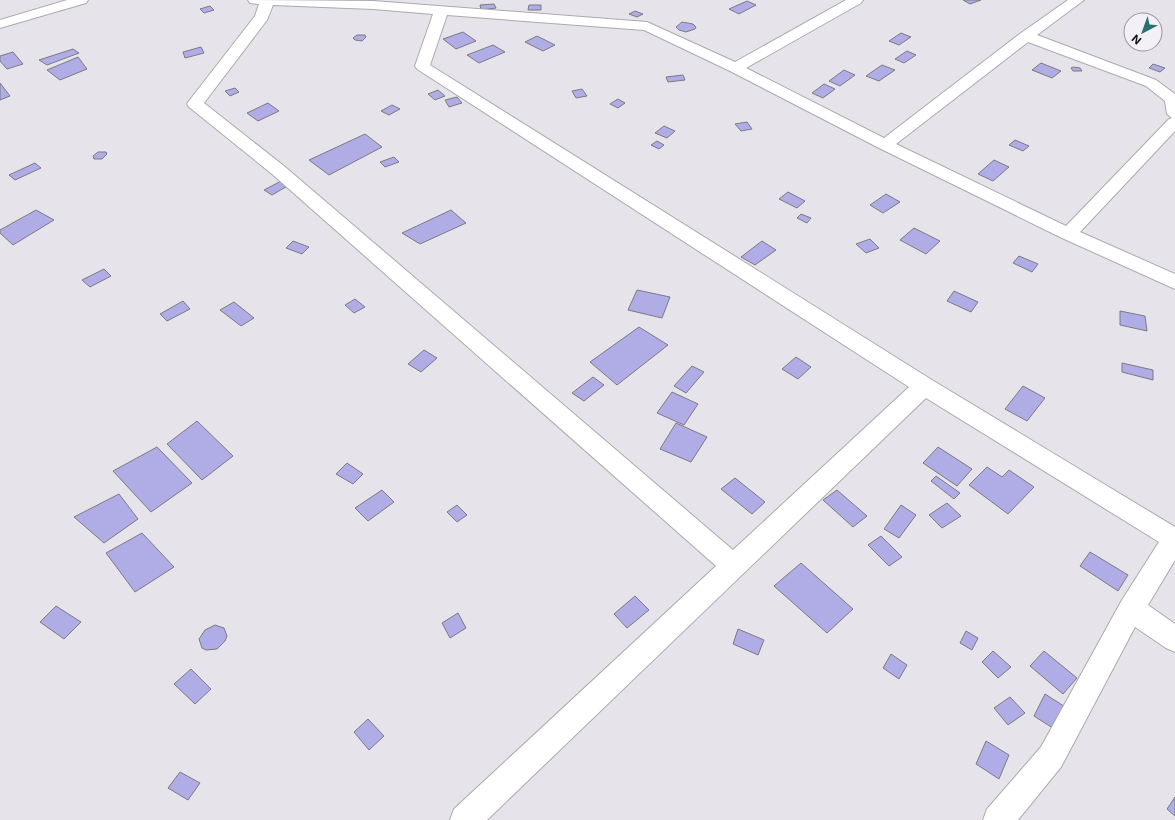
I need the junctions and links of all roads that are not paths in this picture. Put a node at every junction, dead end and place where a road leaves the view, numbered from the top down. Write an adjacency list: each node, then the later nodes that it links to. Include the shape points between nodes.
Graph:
1 (81, 0): 6 (street)
2 (261, 0): 5 (street); 16 (street, via 262,17 195,104 290,180)
3 (856, 0): 8 (street)
4 (1077, 0): 7 (street)
5 (441, 11): 8 (street, via 646,26); 14 (street, via 422,66)
6 (0, 24)
7 (1026, 36): 9 (street, via 1151,82 1172,99); 11 (street)
8 (735, 68): 11 (street)
9 (1175, 114)
10 (1175, 122): 12 (street)
11 (885, 145): 12 (street)
12 (1068, 234): 13 (street)
13 (1175, 282)
14 (924, 386): 15 (street); 16 (street)
15 (1175, 538): 17 (street)
16 (734, 566): 19 (street)
17 (1131, 609): 18 (street); 20 (street, via 1051,757)
18 (1175, 639)
19 (465, 820)
20 (998, 820)

